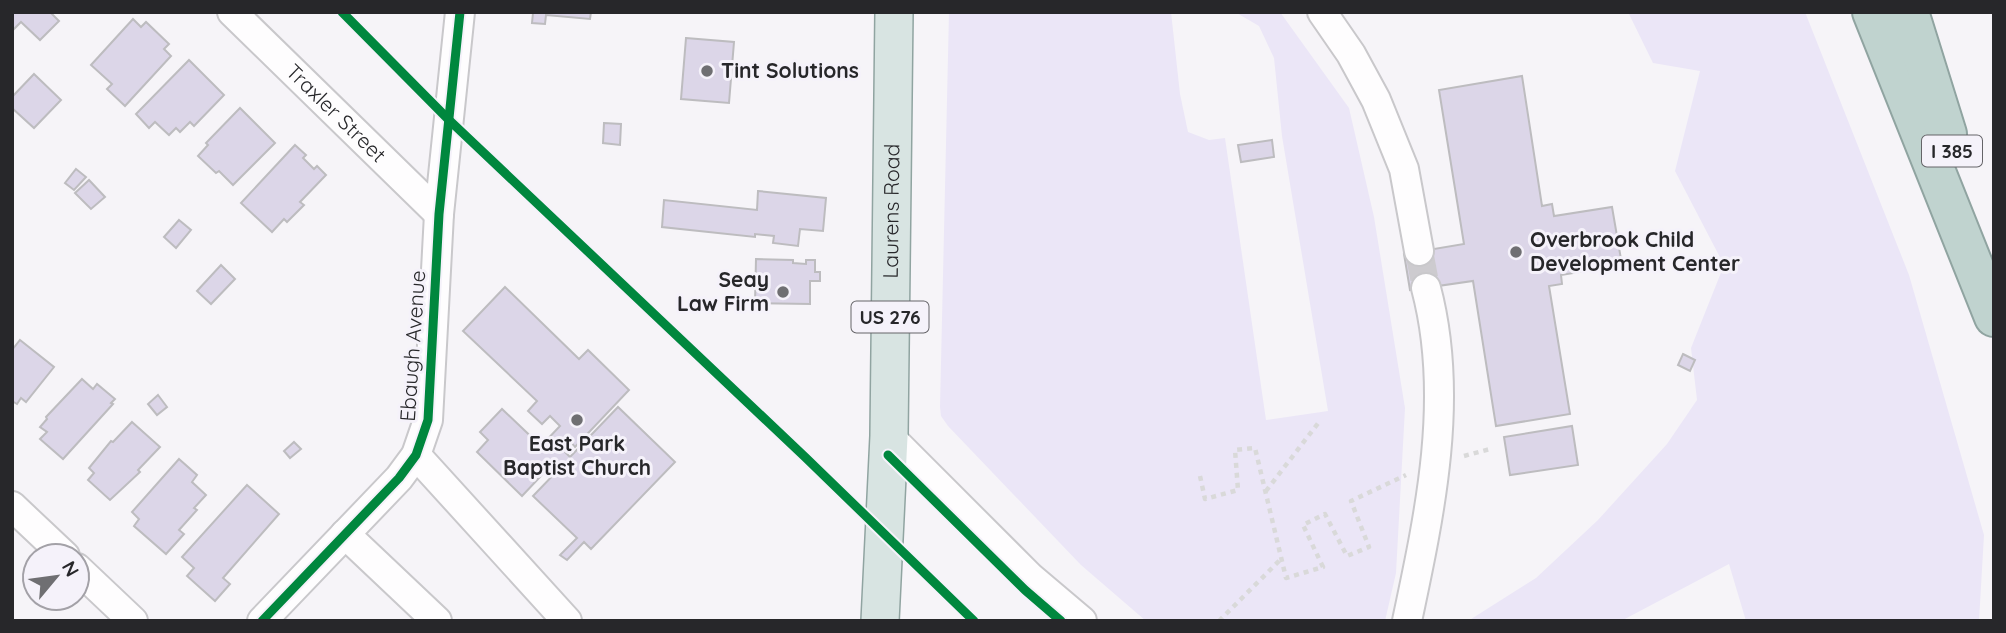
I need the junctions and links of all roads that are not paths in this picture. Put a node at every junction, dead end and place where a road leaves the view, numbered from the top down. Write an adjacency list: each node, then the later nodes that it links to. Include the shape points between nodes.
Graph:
1 (232, 12): 7 (street, Traxler Street)
2 (460, 12): 7 (street, Ebaugh Avenue)
3 (894, 12): 12 (main road, Laurens Road / US 276)
4 (1322, 12): 8 (street, via 1376,100 1404,169)
5 (1872, 12): 11 (highway)
6 (1909, 12): 10 (highway, I 385)
7 (439, 214): 13 (street, Ebaugh Avenue, via 428,420)
8 (1419, 251)
9 (1426, 288): 24 (street, via 1440,392 1429,519)
10 (1994, 291)
11 (1994, 317)
12 (889, 436): 22 (main road, Laurens Road / US 276); 23 (street, via 1030,577)
13 (416, 455): 15 (street, Ebaugh Avenue); 21 (street)
14 (12, 506): 16 (street)
15 (345, 534): 19 (street, Ebaugh Avenue); 20 (street)
16 (50, 542)
17 (91, 581): 18 (street)
18 (132, 621)
19 (262, 621)
20 (437, 621)
21 (567, 621)
22 (880, 621)
23 (1082, 621)
24 (1407, 621)

